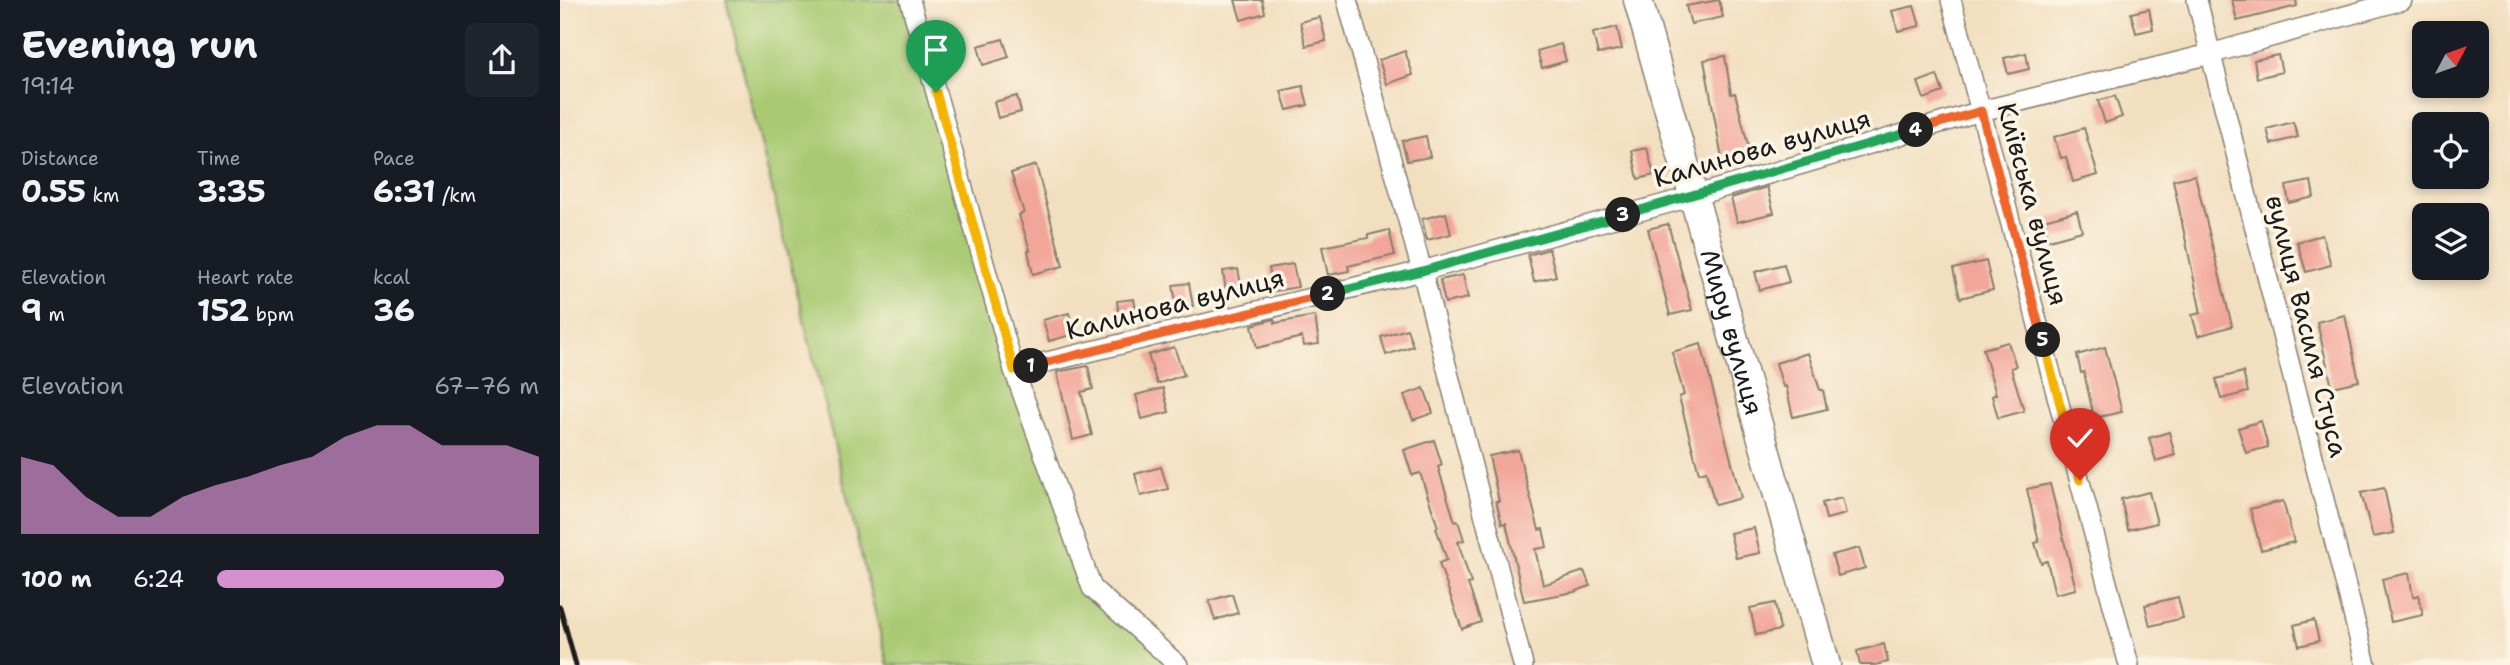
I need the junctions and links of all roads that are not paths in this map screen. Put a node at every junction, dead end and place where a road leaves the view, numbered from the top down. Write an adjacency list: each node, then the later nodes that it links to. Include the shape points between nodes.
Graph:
1 (910, 0): 11 (street)
2 (1347, 0): 10 (street)
3 (1638, 0): 9 (main road, Миру вулиця)
4 (1951, 0): 8 (street, Київська вулиця)
5 (2197, 0): 7 (street, вулиця Василя Стуса)
6 (2402, 0): 7 (street, Калинова вулиця)
7 (2210, 54): 8 (street, Калинова вулиця); 16 (street, вулиця Василя Стуса)
8 (1981, 111): 9 (street, Калинова вулиця); 15 (street, Київська вулиця)
9 (1694, 196): 10 (street, Калинова вулиця); 14 (main road, Миру вулиця)
10 (1422, 271): 11 (street, Калинова вулиця); 13 (street)
11 (1014, 370): 12 (street, via 1092,588)
12 (1178, 665)
13 (1523, 665)
14 (1826, 665)
15 (2129, 665)
16 (2366, 665)

